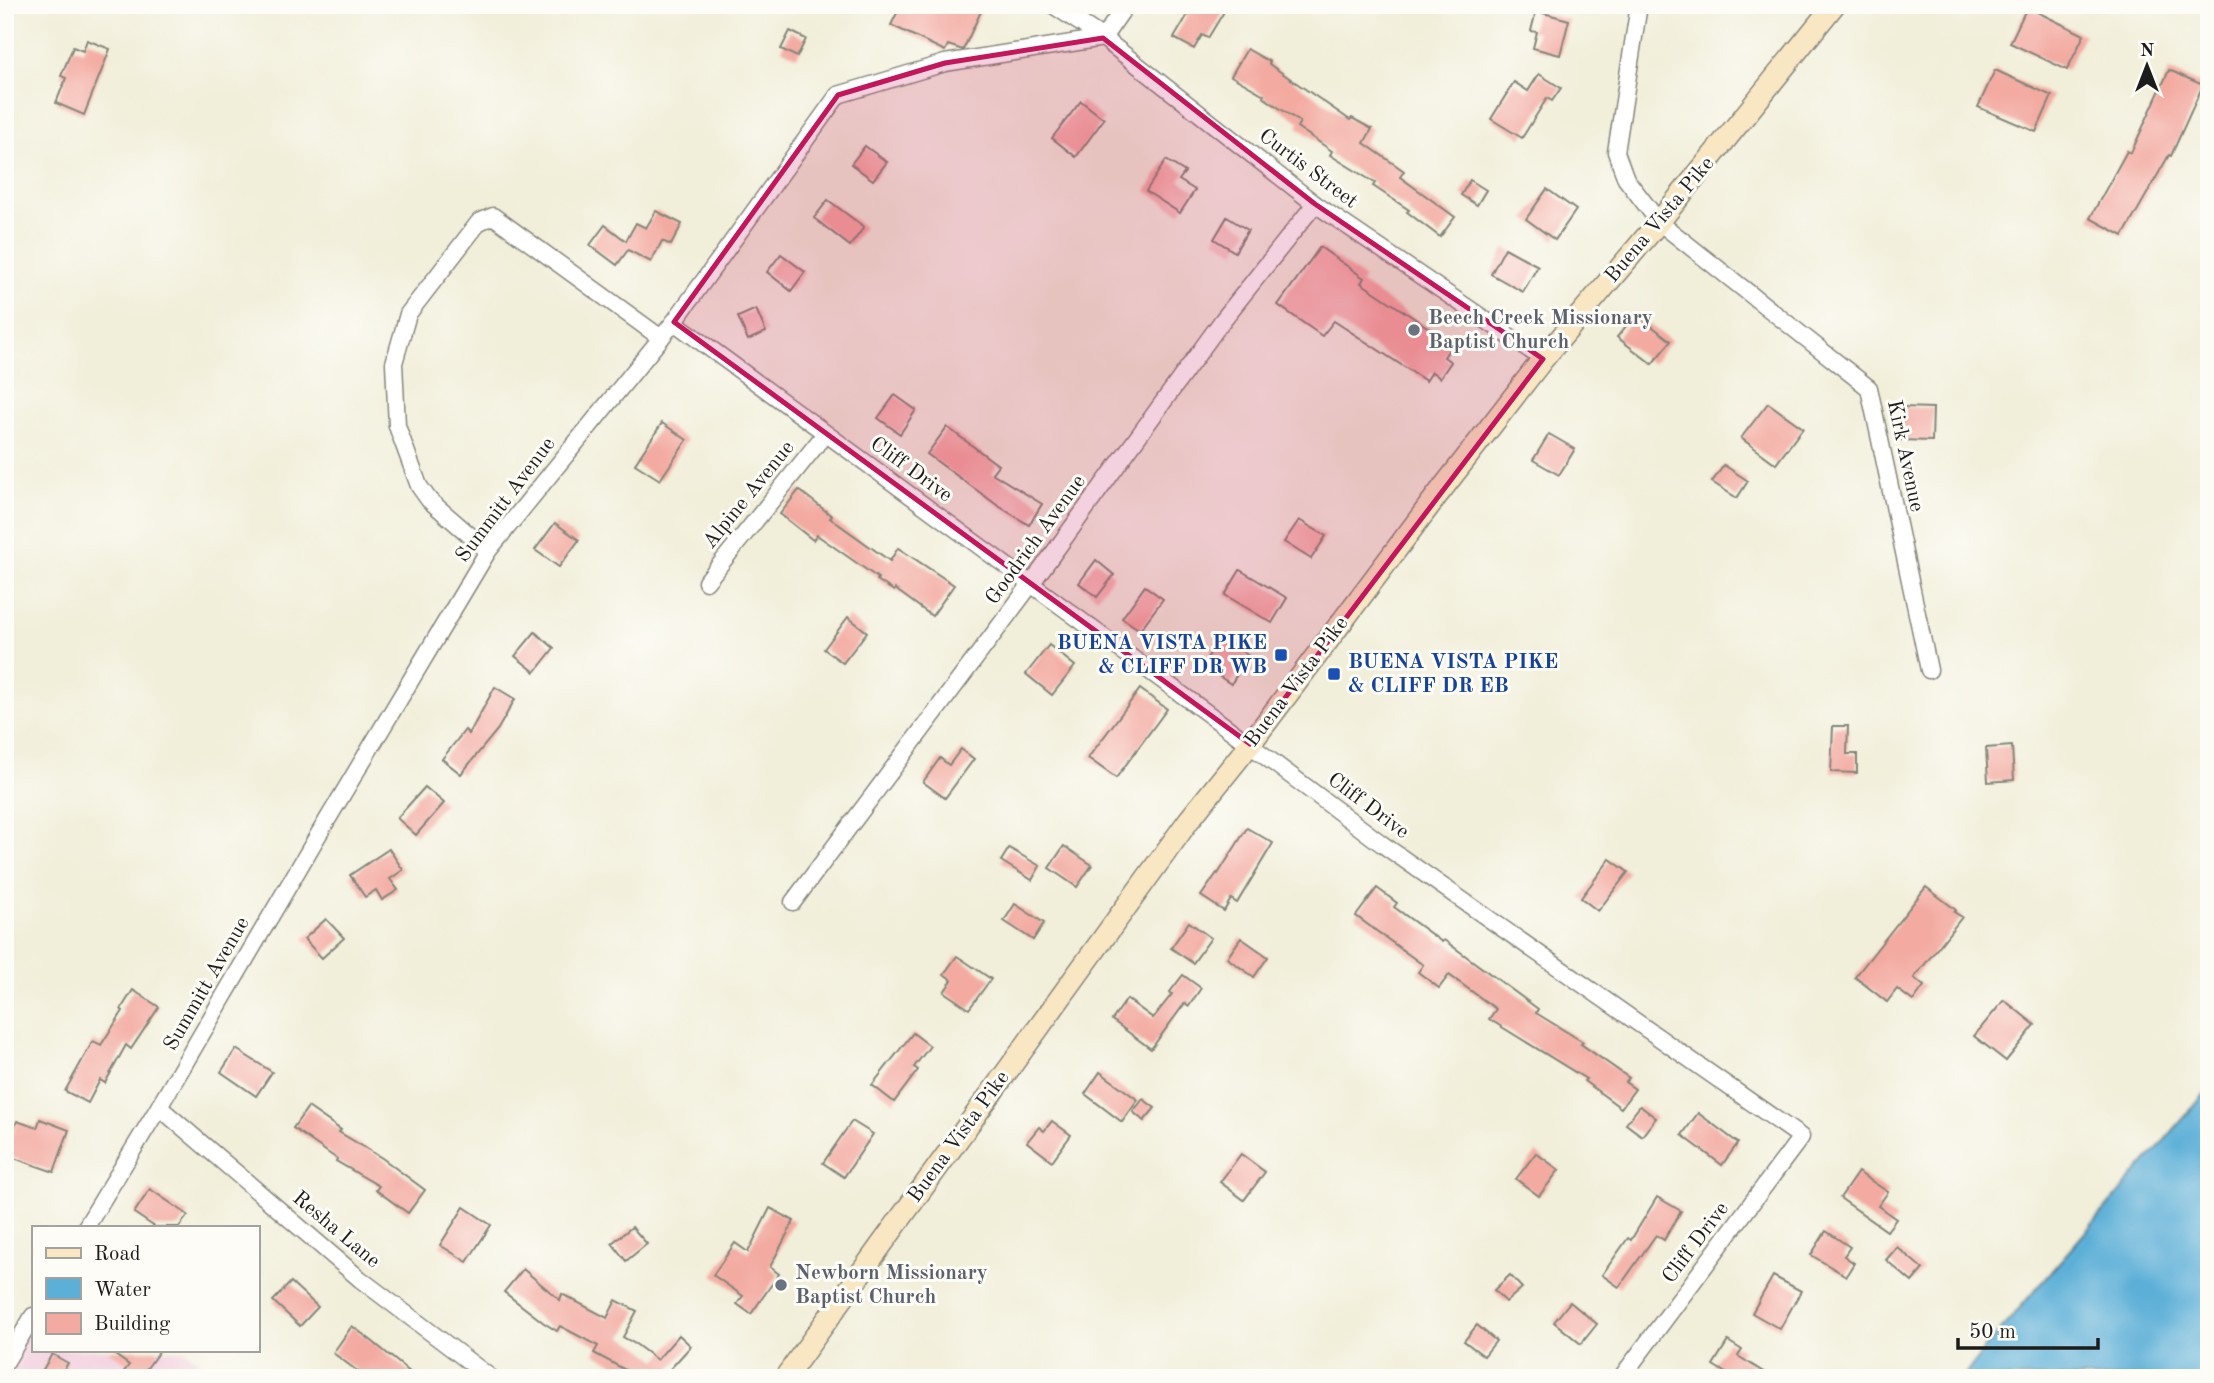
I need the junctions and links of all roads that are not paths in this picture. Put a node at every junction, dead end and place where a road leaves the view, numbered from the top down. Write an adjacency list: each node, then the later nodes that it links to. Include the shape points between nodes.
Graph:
1 (1053, 5): 5 (street, Curtis Street)
2 (1126, 5): 5 (street)
3 (1639, 5): 7 (street, Kirk Avenue, via 1616,152 1626,179)
4 (1834, 5): 7 (main road, Buena Vista Pike)
5 (1103, 37): 6 (street, Curtis Street); 8 (street, Summitt Avenue, via 945,62 838,95)
6 (1315, 204): 10 (street, Curtis Street); 14 (street, Goodrich Avenue, via 1222,321)
7 (1660, 222): 10 (main road, Buena Vista Pike); 15 (street, Kirk Avenue, via 1869,388)
8 (674, 322): 9 (street, Summitt Avenue); 11 (street, Cliff Drive)
9 (661, 338): 12 (street, Summitt Avenue); 12 (street, via 494,216 479,222 408,314 394,363 397,426 419,486)
10 (1543, 359): 16 (main road, Buena Vista Pike)
11 (825, 434): 13 (street, Alpine Avenue); 14 (street, Cliff Drive)
12 (488, 551): 18 (street, Summitt Avenue)
13 (706, 582)
14 (1031, 584): 16 (street, Cliff Drive); 17 (street, Goodrich Avenue)
15 (1929, 670)
16 (1250, 744): 23 (main road, Buena Vista Pike, via 1189,820); 24 (street, Cliff Drive, via 1382,844 1801,1137)
17 (793, 902)
18 (159, 1107): 19 (street, Summitt Avenue); 22 (street, Resha Lane, via 360,1279)
19 (87, 1226)
20 (32, 1318): 21 (street)
21 (5, 1363)
22 (491, 1378)
23 (785, 1378)
24 (1621, 1378)

